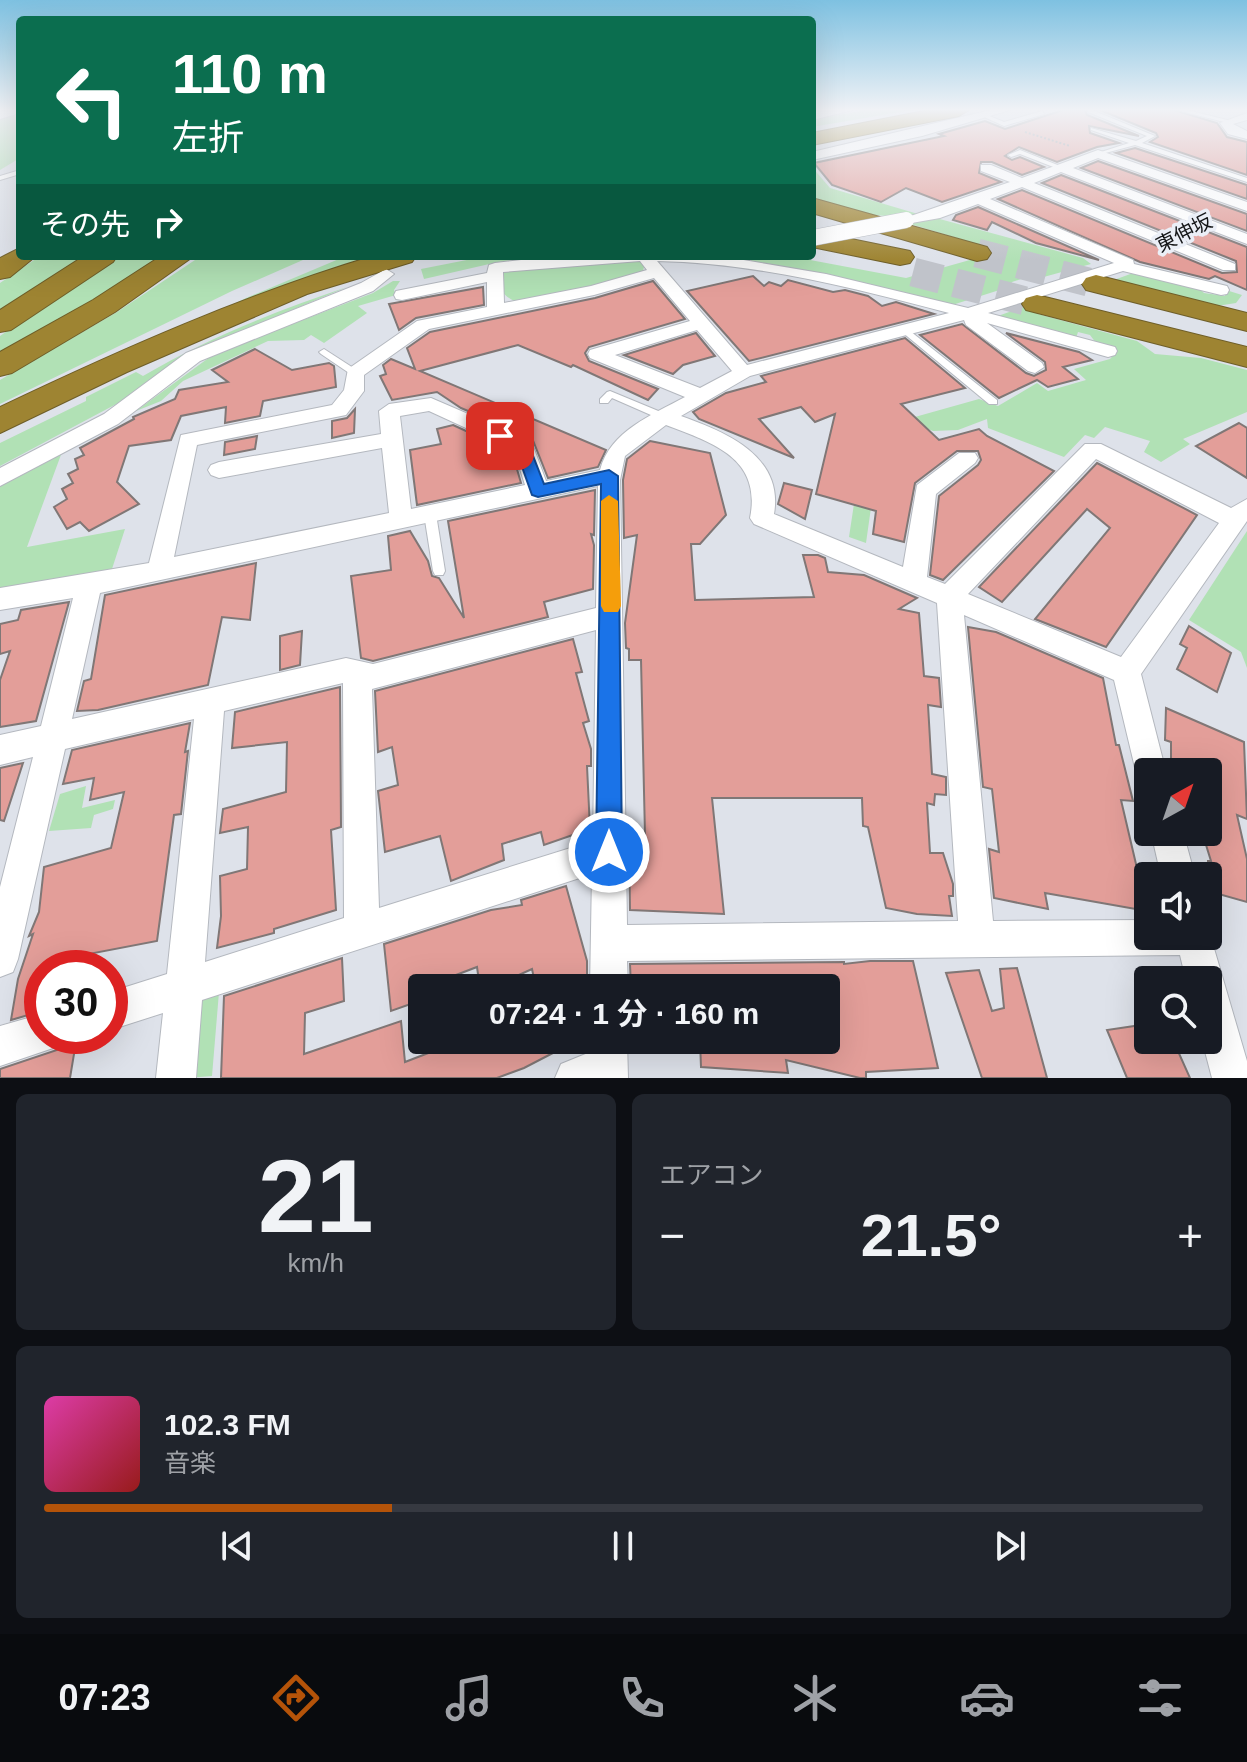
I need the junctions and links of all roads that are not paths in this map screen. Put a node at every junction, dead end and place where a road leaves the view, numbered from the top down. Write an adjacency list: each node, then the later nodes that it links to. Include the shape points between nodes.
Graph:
1 (1041, 160): 6 (lane)
2 (1082, 160): 6 (street)
3 (1118, 160): 10 (street)
4 (1188, 160): 7 (lane)
5 (986, 168): 8 (street)
6 (1064, 169): 8 (street); 12 (street)
7 (1247, 180)
8 (1022, 183): 9 (street); 18 (street)
9 (978, 199): 14 (street, bridge, via 935,215); 18 (street)
10 (1245, 204): 12 (street, 東伸坂)
11 (816, 207): 25 (highway)
12 (1204, 222): 15 (street); 18 (street, 東伸坂)
13 (816, 224): 25 (highway)
14 (816, 238)
15 (1247, 239)
16 (816, 240): 25 (highway)
17 (816, 249): 25 (highway)
18 (1142, 255): 27 (street); 29 (street); 32 (street, 東伸坂)
19 (97, 260): 33 (highway)
20 (174, 260): 39 (highway)
21 (315, 260): 46 (highway)
22 (716, 260): 26 (street)
23 (737, 260): 32 (street)
24 (391, 261): 48 (highway, via 297,288 115,365); 53 (street, via 367,287 193,357 111,419)
25 (946, 263)
26 (651, 264): 28 (street, via 550,260 495,268); 31 (street, via 594,290); 34 (street)
27 (1229, 267)
28 (495, 276): 30 (street); 31 (street)
29 (1221, 290)
30 (402, 295)
31 (496, 310): 42 (street, via 423,325)
32 (964, 314): 35 (street, 東伸坂); 37 (street); 40 (street)
33 (0, 323)
34 (701, 323): 41 (street); 43 (street, via 597,354)
35 (905, 330): 41 (street, 東伸坂); 45 (lane)
36 (1236, 338): 36 (highway, via 1066,294)
37 (1108, 351)
38 (324, 352): 42 (lane)
39 (0, 366)
40 (1035, 367)
41 (743, 372): 43 (street, 東伸坂)
42 (355, 373): 58 (street, via 354,391 339,410 188,440)
43 (701, 396): 47 (street, 東伸坂)
44 (604, 401): 47 (lane, via 610,394)
45 (993, 402)
46 (0, 409)
47 (664, 417): 52 (street, 東伸坂, via 615,453); 60 (street, via 719,439 757,468 768,503 762,518)
48 (0, 421)
49 (392, 439): 51 (street); 54 (street, via 389,411 431,404 523,446); 57 (street)
50 (967, 458): 60 (street, via 925,491)
51 (219, 470)
52 (609, 476): 54 (street); 64 (street)
53 (0, 478)
54 (538, 491): 56 (street)
55 (1240, 513): 62 (street, via 1093,449); 65 (street)
56 (430, 514): 57 (street); 59 (lane)
57 (401, 520): 58 (street)
58 (159, 571): 61 (street)
59 (439, 571)
60 (914, 582): 62 (street)
61 (89, 585): 63 (street); 68 (street)
62 (949, 597): 65 (street); 74 (street)
63 (0, 599)
64 (611, 615): 66 (street, via 373,677); 71 (street)
65 (1126, 672): 70 (street)
66 (357, 675): 67 (street, via 346,670); 72 (street)
67 (210, 701): 68 (street); 78 (street)
68 (53, 738): 69 (street); 76 (street)
69 (0, 750)
70 (1148, 758)
71 (609, 852): 72 (street); 75 (street)
72 (362, 931): 78 (street)
73 (1134, 938): 74 (street)
74 (977, 940): 75 (street)
75 (609, 943): 77 (street)
76 (0, 959)
77 (609, 974)
78 (184, 987): 79 (street); 83 (street)
79 (128, 1005)
80 (24, 1039): 82 (street)
81 (1222, 1041): 84 (street)
82 (0, 1046)
83 (176, 1078)
84 (1232, 1078)

